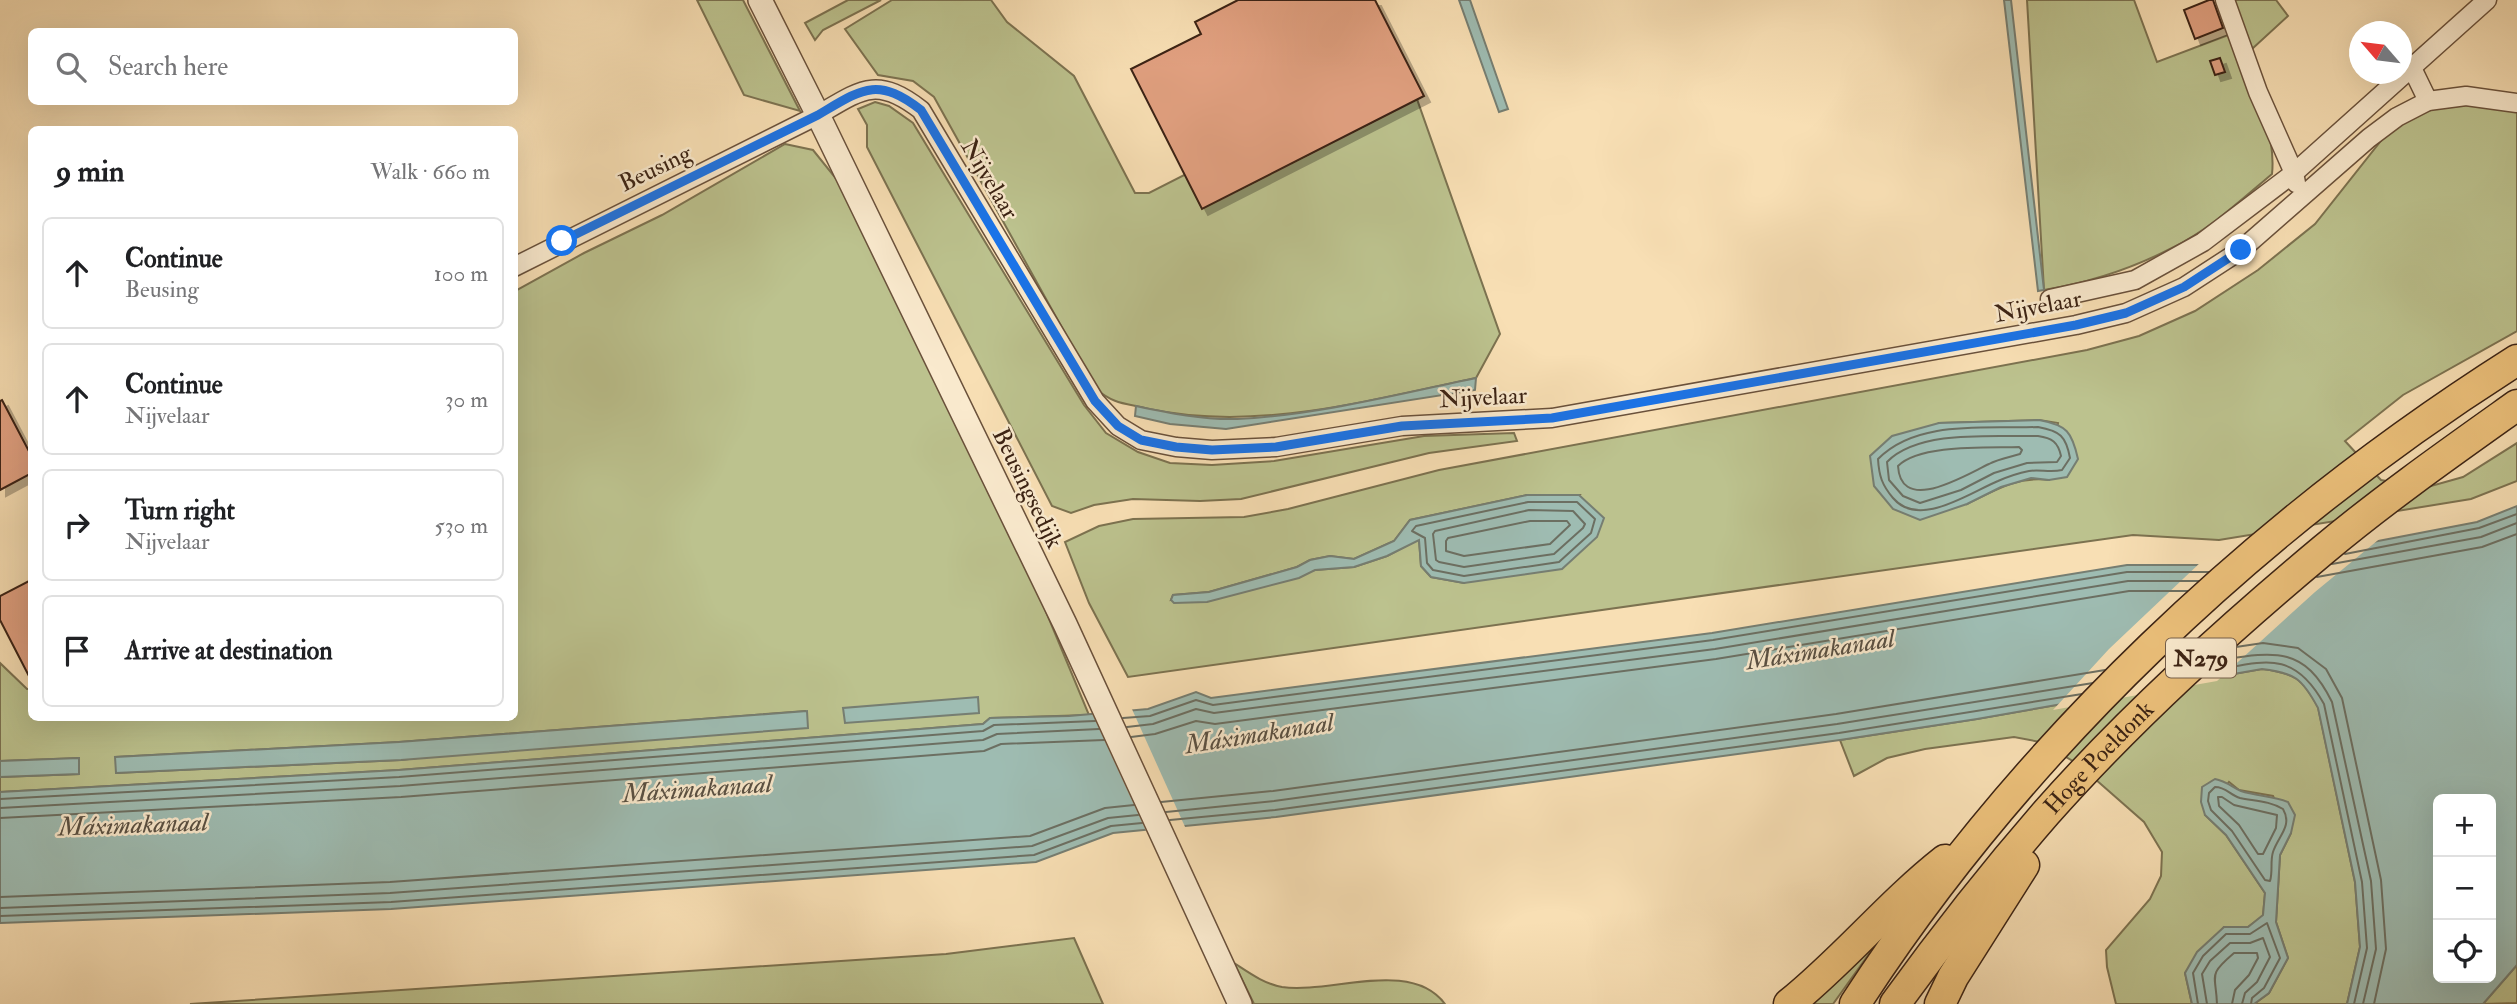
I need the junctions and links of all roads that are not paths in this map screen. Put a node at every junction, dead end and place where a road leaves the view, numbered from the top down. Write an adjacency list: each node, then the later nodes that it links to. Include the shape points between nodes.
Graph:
1 (760, 0): 8 (street, Beusingsedijk)
2 (2225, 0): 9 (street)
3 (2487, 0): 4 (street, Nijvelaar)
4 (2412, 66): 6 (street)
5 (2392, 84): 9 (street, Nijvelaar)
6 (2428, 102): 7 (street, Nijvelaar, via 2466,96); 10 (street, Nijvelaar, via 2397,117)
7 (2517, 103)
8 (818, 115): 10 (street, Nijvelaar, via 874,88 902,96 921,110 1095,401 1118,426 1141,440 1212,450 1276,447 1402,426 1552,418 2076,325 2126,313 2184,287 2241,250); 11 (street, Beusing); 17 (street, Beusingsedijk, via 1065,624)
9 (2294, 173): 10 (street); 12 (street, Nijvelaar, via 2203,242 2135,280)
10 (2300, 200)
11 (518, 265)
12 (2050, 299)
13 (2517, 360): 16 (highway, Hoge Poeldonk / N279, via 2410,430 2282,532 2155,643 2052,748)
14 (2517, 405): 15 (highway, Hoge Poeldonk / N279, via 2367,516 2227,633)
15 (2046, 813): 20 (highway, Hoge Poeldonk / N279); 21 (highway, N279, via 2027,860)
16 (1981, 832): 18 (highway, N279, via 1916,883); 19 (highway, Hoge Poeldonk / N279)
17 (1240, 1004)
18 (1788, 1004)
19 (1854, 1004)
20 (1895, 1004)
21 (1940, 1004)

